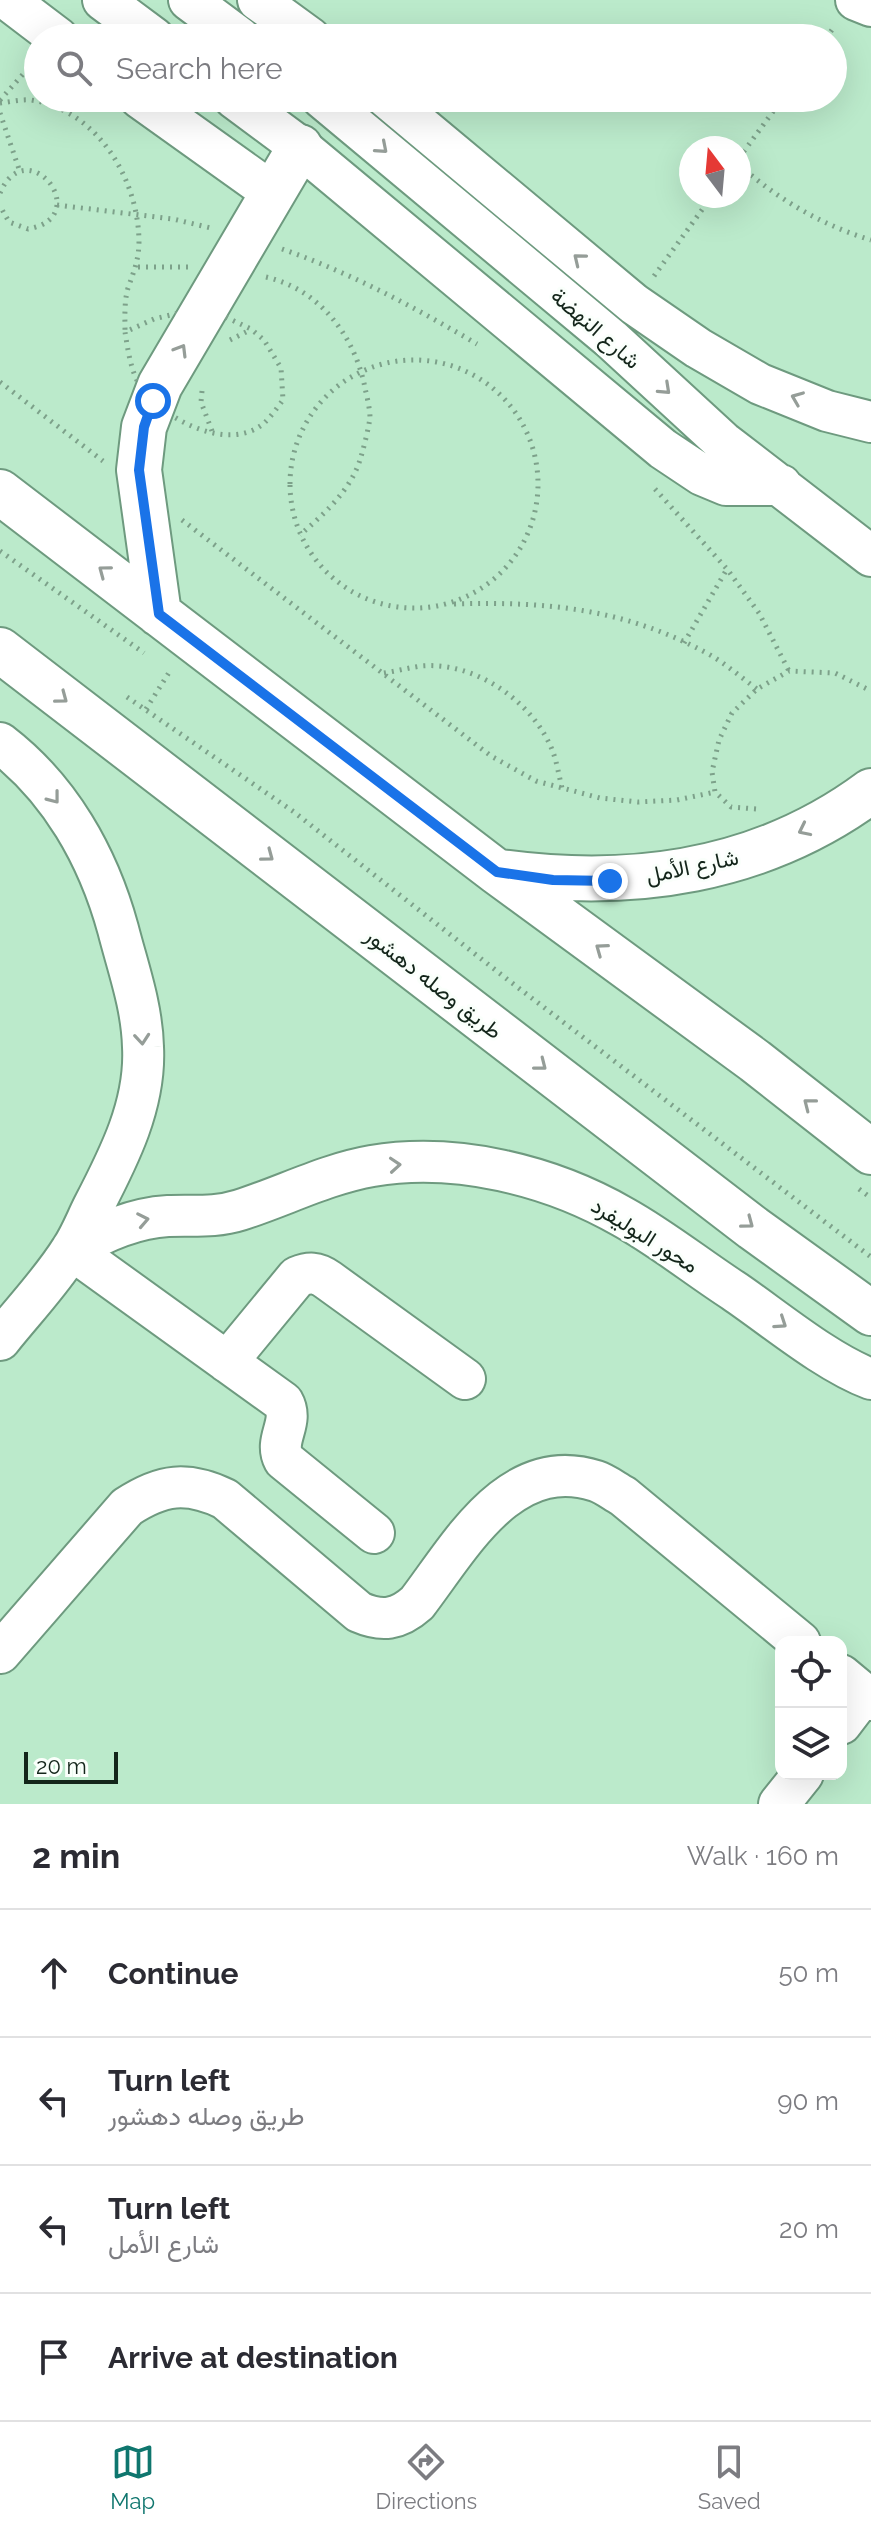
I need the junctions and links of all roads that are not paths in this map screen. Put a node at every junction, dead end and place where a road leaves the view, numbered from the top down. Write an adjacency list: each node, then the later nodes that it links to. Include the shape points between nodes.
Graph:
1 (8, 0): 7 (street)
2 (103, 0): 8 (street)
3 (189, 0): 9 (street)
4 (258, 0): 10 (street)
5 (856, 0): 6 (street)
6 (871, 6)
7 (40, 24)
8 (135, 24)
9 (221, 24)
10 (291, 24)
11 (160, 112): 16 (street)
12 (253, 112): 15 (street)
13 (339, 112): 18 (street, شارع النهضة, one-way to 18, via 611,339 723,442)
14 (404, 112): 17 (street, شارع النهضة, one-way to 14, via 760,384 698,348 634,304)
15 (300, 147): 16 (main road); 18 (street, via 663,449 726,485)
16 (273, 193): 21 (main road, one-way to 16, via 140,448 153,401)
17 (871, 422)
18 (781, 485): 20 (street, شارع النهضة)
19 (0, 492): 21 (main road, one-way to 19)
20 (871, 556)
21 (159, 614): 25 (main road)
22 (0, 650): 28 (main road, طريق وصله دهشور, one-way to 28)
23 (0, 743): 27 (street, محور البوليفرد, one-way to 27, via 57,800 86,845 109,895 138,998 144,1049 137,1106 119,1158)
24 (871, 791): 25 (main road, شارع الأمل, one-way to 25, via 819,823 722,863 610,881)
25 (497, 872): 26 (main road, one-way to 25)
26 (871, 1152)
27 (72, 1250): 29 (street, محور البوليفرد); 30 (street); 32 (street, محور البوليفرد, one-way to 32, via 122,1225 229,1213 372,1166 485,1168 557,1187 625,1218)
28 (871, 1313)
29 (0, 1340)
30 (227, 1362): 31 (street, via 297,1277 308,1272 328,1280); 33 (street, via 287,1410 280,1445 284,1460)
31 (465, 1379)
32 (871, 1379)
33 (374, 1533)
34 (793, 1636): 35 (street, via 623,1496 596,1481 567,1476 537,1480 510,1492 487,1513 417,1603 390,1619 359,1612 225,1499 206,1490 164,1488 127,1507)
35 (0, 1653)
36 (798, 1780): 37 (street)
37 (779, 1804)

